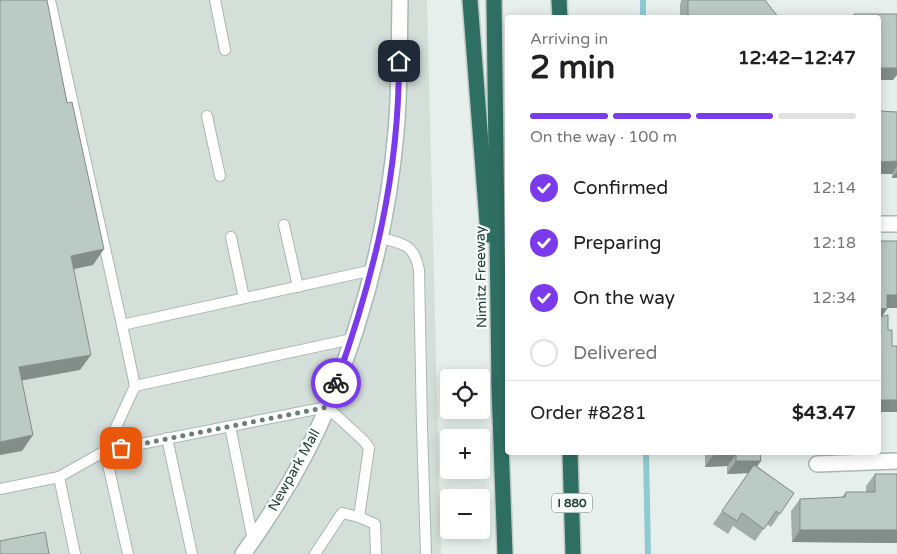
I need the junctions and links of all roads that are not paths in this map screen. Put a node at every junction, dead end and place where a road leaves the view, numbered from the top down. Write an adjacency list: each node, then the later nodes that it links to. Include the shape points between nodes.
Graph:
1 (50, 0): 19 (lane)
2 (215, 0): 8 (lane)
3 (400, 0): 15 (street, Newpark Mall, via 396,134)
4 (470, 0): 22 (highway)
5 (494, 0): 22 (highway, Nimitz Freeway)
6 (559, 0): 7 (highway)
7 (560, 15)
8 (226, 50)
9 (207, 116): 10 (lane)
10 (220, 176)
11 (881, 224): 12 (street)
12 (897, 224)
13 (284, 225): 17 (lane)
14 (231, 237): 18 (lane)
15 (380, 238): 16 (street, Newpark Mall); 40 (lane, via 404,244 412,250 419,270)
16 (372, 270): 17 (lane); 20 (street, Newpark Mall)
17 (298, 287): 18 (lane)
18 (244, 298): 19 (lane)
19 (122, 325): 21 (lane)
20 (352, 339): 21 (lane); 23 (street, Newpark Mall)
21 (135, 386): 26 (lane)
22 (499, 386): 41 (highway, Nimitz Freeway)
23 (328, 407): 24 (lane); 32 (lane, via 369,448); 33 (street, Newpark Mall, via 282,495)
24 (230, 426): 25 (lane); 33 (lane)
25 (167, 438): 26 (lane); 36 (lane)
26 (105, 451): 30 (lane); 35 (lane)
27 (570, 455): 42 (highway, I 880)
28 (897, 461): 29 (street)
29 (817, 464)
30 (59, 477): 31 (lane); 34 (lane)
31 (0, 489)
32 (359, 517): 38 (lane, via 342,513); 39 (lane, via 375,524)
33 (253, 540): 37 (street, Newpark Mall)
34 (75, 554)
35 (128, 554)
36 (192, 554)
37 (243, 554)
38 (315, 554)
39 (376, 554)
40 (426, 554)
41 (505, 554)
42 (573, 554)

